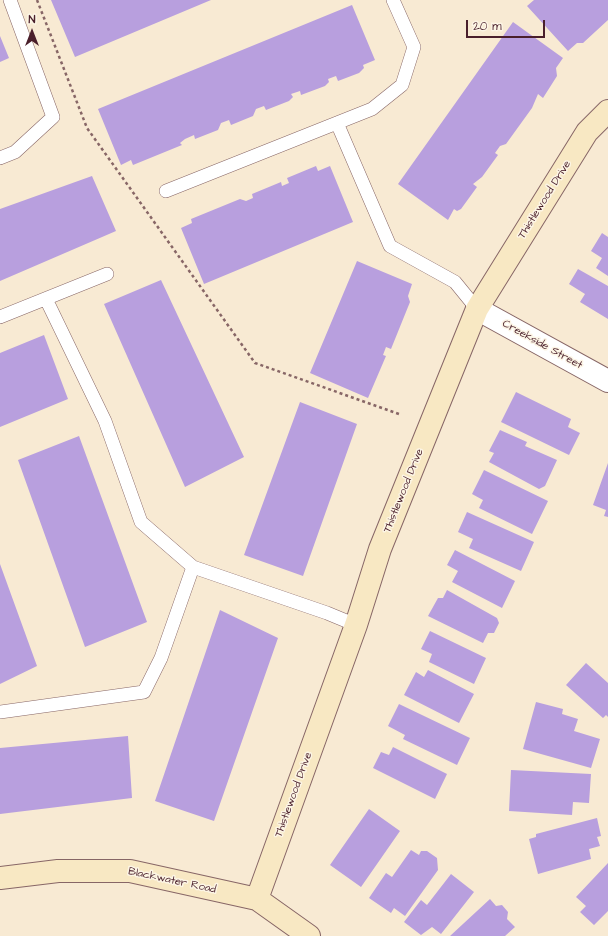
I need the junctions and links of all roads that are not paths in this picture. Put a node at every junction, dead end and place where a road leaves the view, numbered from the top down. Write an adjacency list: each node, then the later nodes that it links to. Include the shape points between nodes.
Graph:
1 (10, 0): 5 (lane, via 53,117 15,152)
2 (393, 0): 4 (lane, via 414,47 402,85 372,109)
3 (608, 111): 9 (street, Thistlewood Drive, via 587,132)
4 (337, 123): 6 (lane); 9 (lane, via 390,246 455,282)
5 (0, 158)
6 (166, 191)
7 (107, 274): 8 (lane)
8 (46, 299): 10 (lane); 12 (lane, via 105,421 141,522)
9 (477, 309): 11 (street, Creekside Street); 13 (street, Thistlewood Drive, via 380,549)
10 (0, 317)
11 (608, 380)
12 (193, 567): 13 (lane); 14 (lane, via 161,658 144,692)
13 (356, 625): 16 (street, Thistlewood Drive)
14 (0, 712)
15 (0, 878): 16 (street, Blackwater Road, via 58,871 130,871)
16 (257, 899): 17 (street, Blackwater Road)
17 (309, 936)

